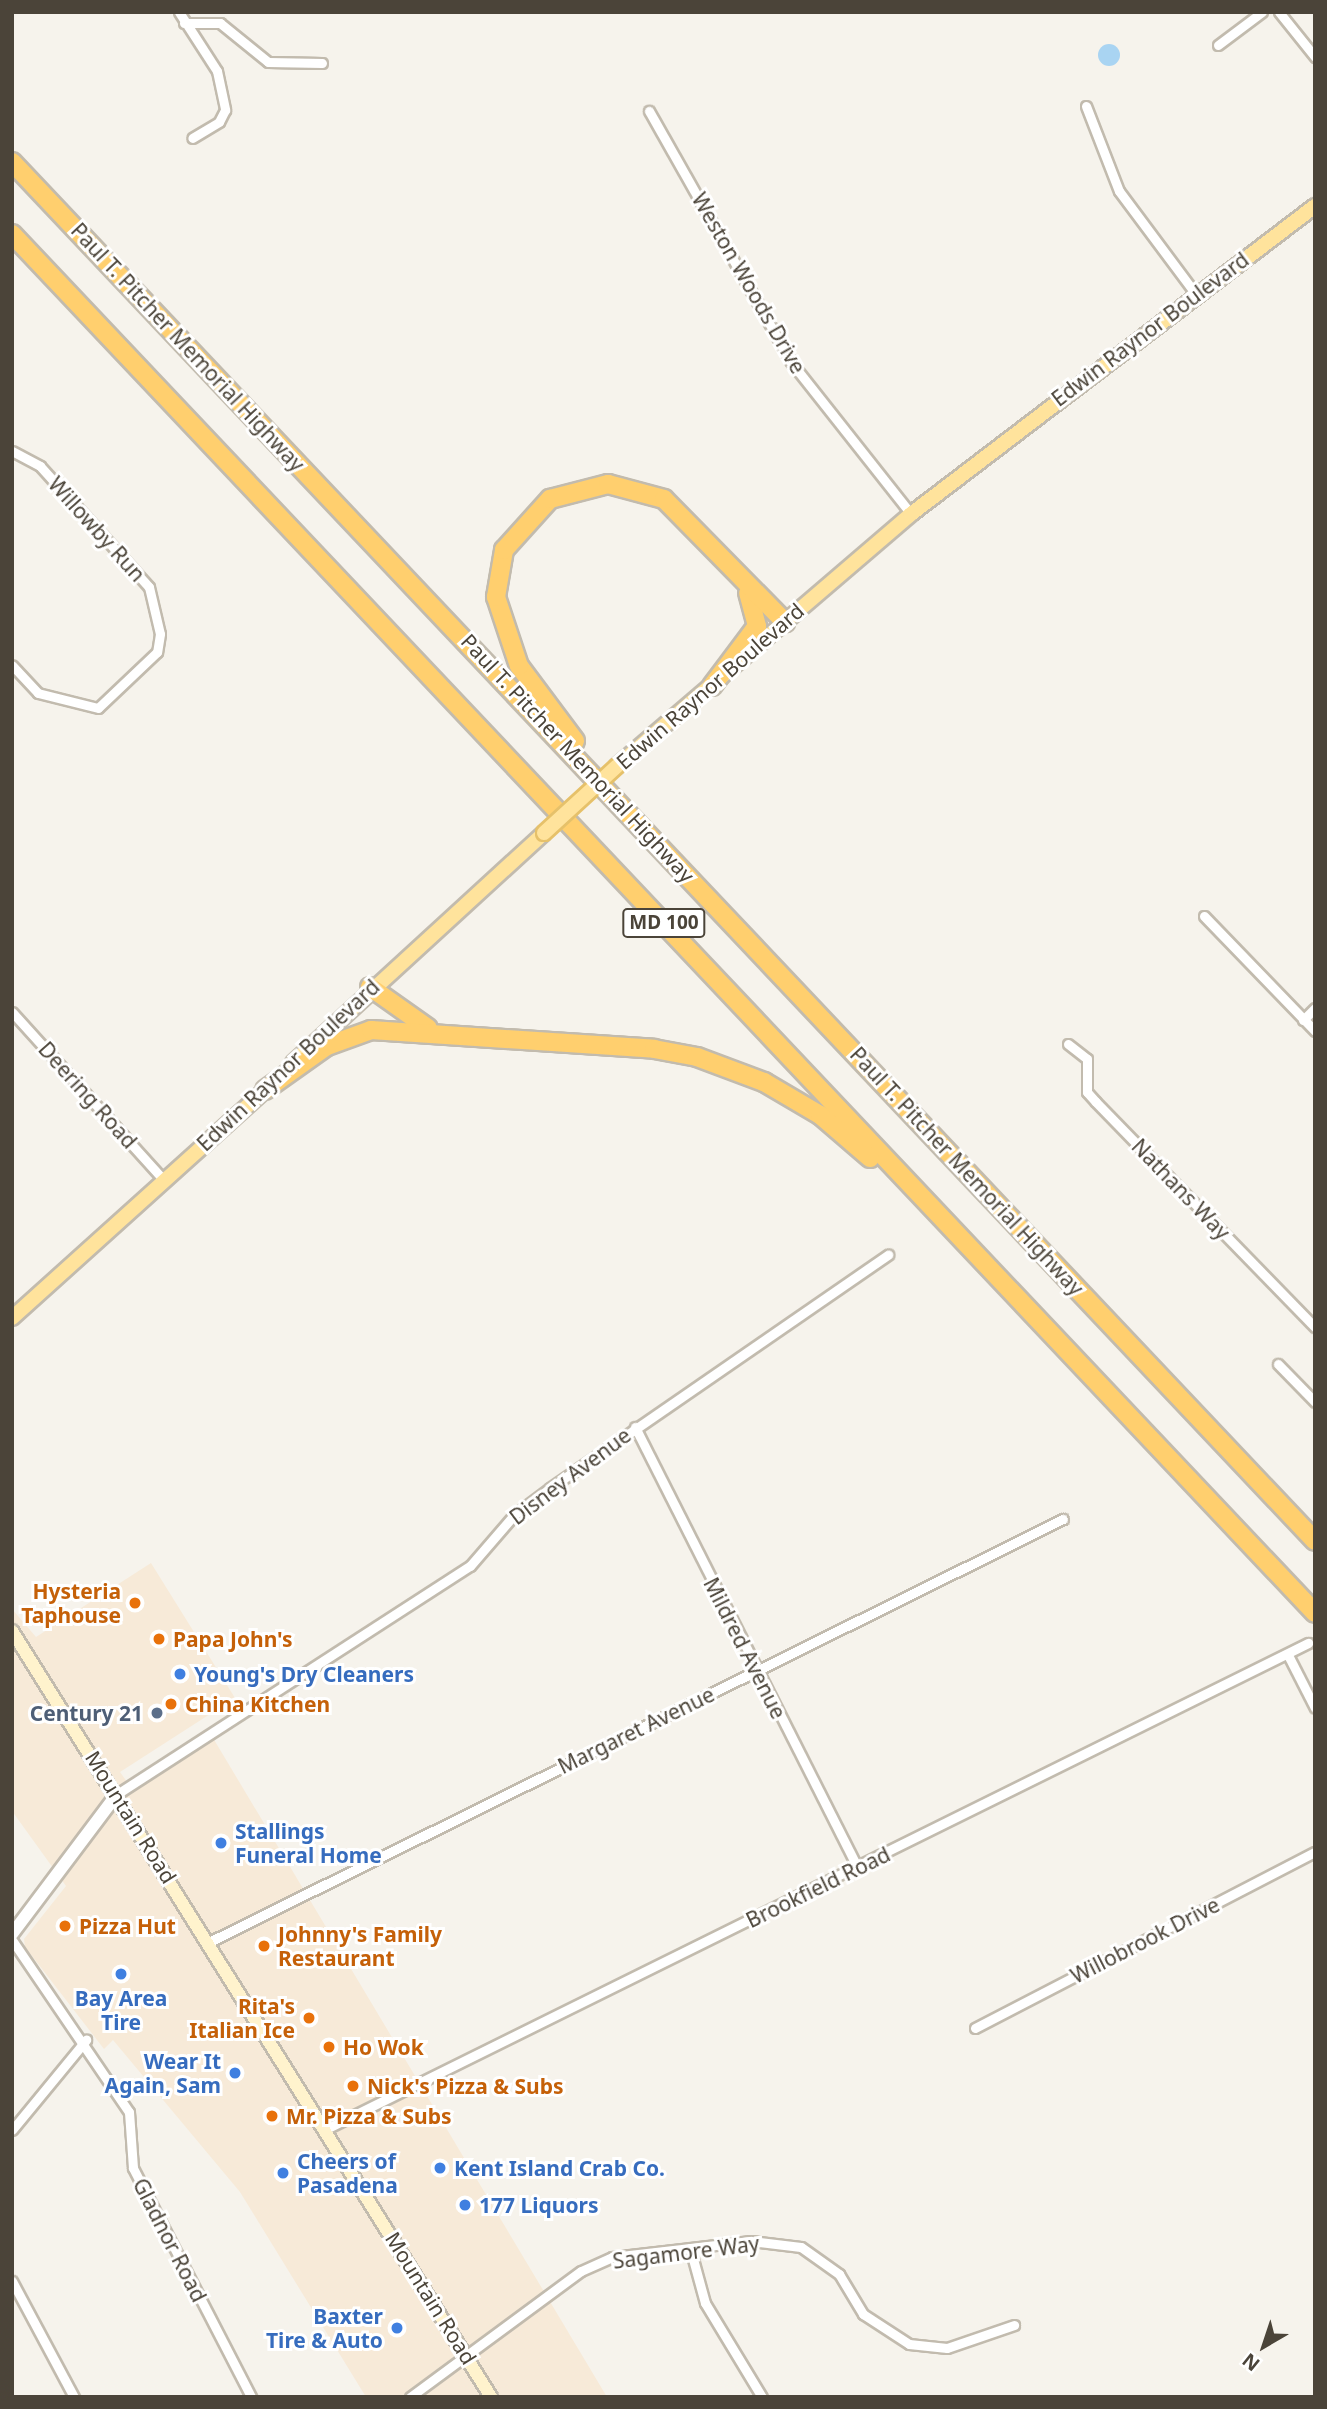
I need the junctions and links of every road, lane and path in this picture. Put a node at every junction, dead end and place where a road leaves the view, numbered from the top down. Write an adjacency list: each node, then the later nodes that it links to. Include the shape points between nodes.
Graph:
1 (179, 12): 4 (street)
2 (1262, 12): 5 (street)
3 (1279, 12): 6 (street)
4 (184, 23): 7 (street, via 220,23 268,62); 10 (street, via 217,71 225,110 219,122)
5 (1217, 45)
6 (1315, 57)
7 (322, 62)
8 (1086, 106): 14 (street, via 1119,191)
9 (649, 111): 16 (street, Weston Woods Drive, via 792,362)
10 (192, 138)
11 (12, 162): 21 (highway, Paul T. Pitcher Memorial Highway / MD 100)
12 (1315, 206): 14 (main road, Edwin Raynor Boulevard)
13 (12, 234): 38 (highway, MD 100)
14 (1195, 293): 16 (main road, Edwin Raynor Boulevard)
15 (12, 452): 19 (street, Willowby Run, via 40,466 149,587 160,634 157,652 97,708 38,693)
16 (911, 514): 18 (main road, Edwin Raynor Boulevard)
17 (732, 570): 18 (highway); 20 (highway, via 754,600 757,626); 21 (highway, via 682,513 626,485 586,486 550,499 505,550 496,597 513,655)
18 (785, 622): 20 (main road, Edwin Raynor Boulevard)
19 (12, 665)
20 (712, 686): 23 (main road, Edwin Raynor Boulevard, bridge)
21 (654, 839): 40 (highway, Paul T. Pitcher Memorial Highway / MD 100)
22 (1203, 916): 26 (street)
23 (370, 987): 27 (highway, via 403,1015); 30 (main road, Edwin Raynor Boulevard)
24 (1315, 1008): 26 (street)
25 (12, 1012): 31 (street, Deering Road)
26 (1303, 1020): 28 (street)
27 (437, 1031): 30 (highway, via 351,1035); 38 (highway, via 697,1057 792,1097 884,1171)
28 (1315, 1031)
29 (1068, 1044): 34 (street, Nathans Way, via 1087,1059 1087,1092)
30 (265, 1090): 31 (main road, Edwin Raynor Boulevard)
31 (163, 1179): 33 (main road, Edwin Raynor Boulevard)
32 (888, 1255): 37 (street, Disney Avenue)
33 (12, 1318)
34 (1315, 1326)
35 (1278, 1364): 36 (street)
36 (1315, 1402)
37 (635, 1427): 45 (street, Mildred Avenue); 47 (street, Disney Avenue, via 514,1515 470,1566)
38 (1150, 1438): 41 (highway, MD 100)
39 (1063, 1519): 45 (street, Margaret Avenue)
40 (1315, 1541)
41 (1315, 1613)
42 (12, 1631): 47 (main road, Mountain Road)
43 (1308, 1643): 44 (street, Brookfield Road)
44 (1288, 1655): 46 (street); 49 (street, Brookfield Road)
45 (756, 1671): 49 (street, Mildred Avenue); 52 (street, Margaret Avenue)
46 (1315, 1708)
47 (117, 1794): 50 (street); 52 (main road, Mountain Road)
48 (1315, 1852): 53 (street, Willobrook Drive)
49 (857, 1867): 55 (street, Brookfield Road)
50 (12, 1934)
51 (12, 1940): 54 (street, Gladnor Road)
52 (209, 1942): 55 (main road, Mountain Road)
53 (975, 2028)
54 (86, 2039): 56 (street); 62 (street, Gladnor Road, via 129,2112 133,2168 146,2197)
55 (326, 2129): 60 (main road, Mountain Road)
56 (12, 2130)
57 (690, 2248): 59 (street, Sagamore Way, via 751,2241 801,2247 839,2274 863,2314 909,2344 947,2348); 60 (street, Sagamore Way, via 612,2258 581,2271); 65 (street, via 705,2303)
58 (12, 2281): 61 (street)
59 (1014, 2325)
60 (467, 2356): 63 (street, Sagamore Way); 64 (main road, Mountain Road)
61 (74, 2397)
62 (251, 2397)
63 (410, 2397)
64 (491, 2397)
65 (762, 2397)

